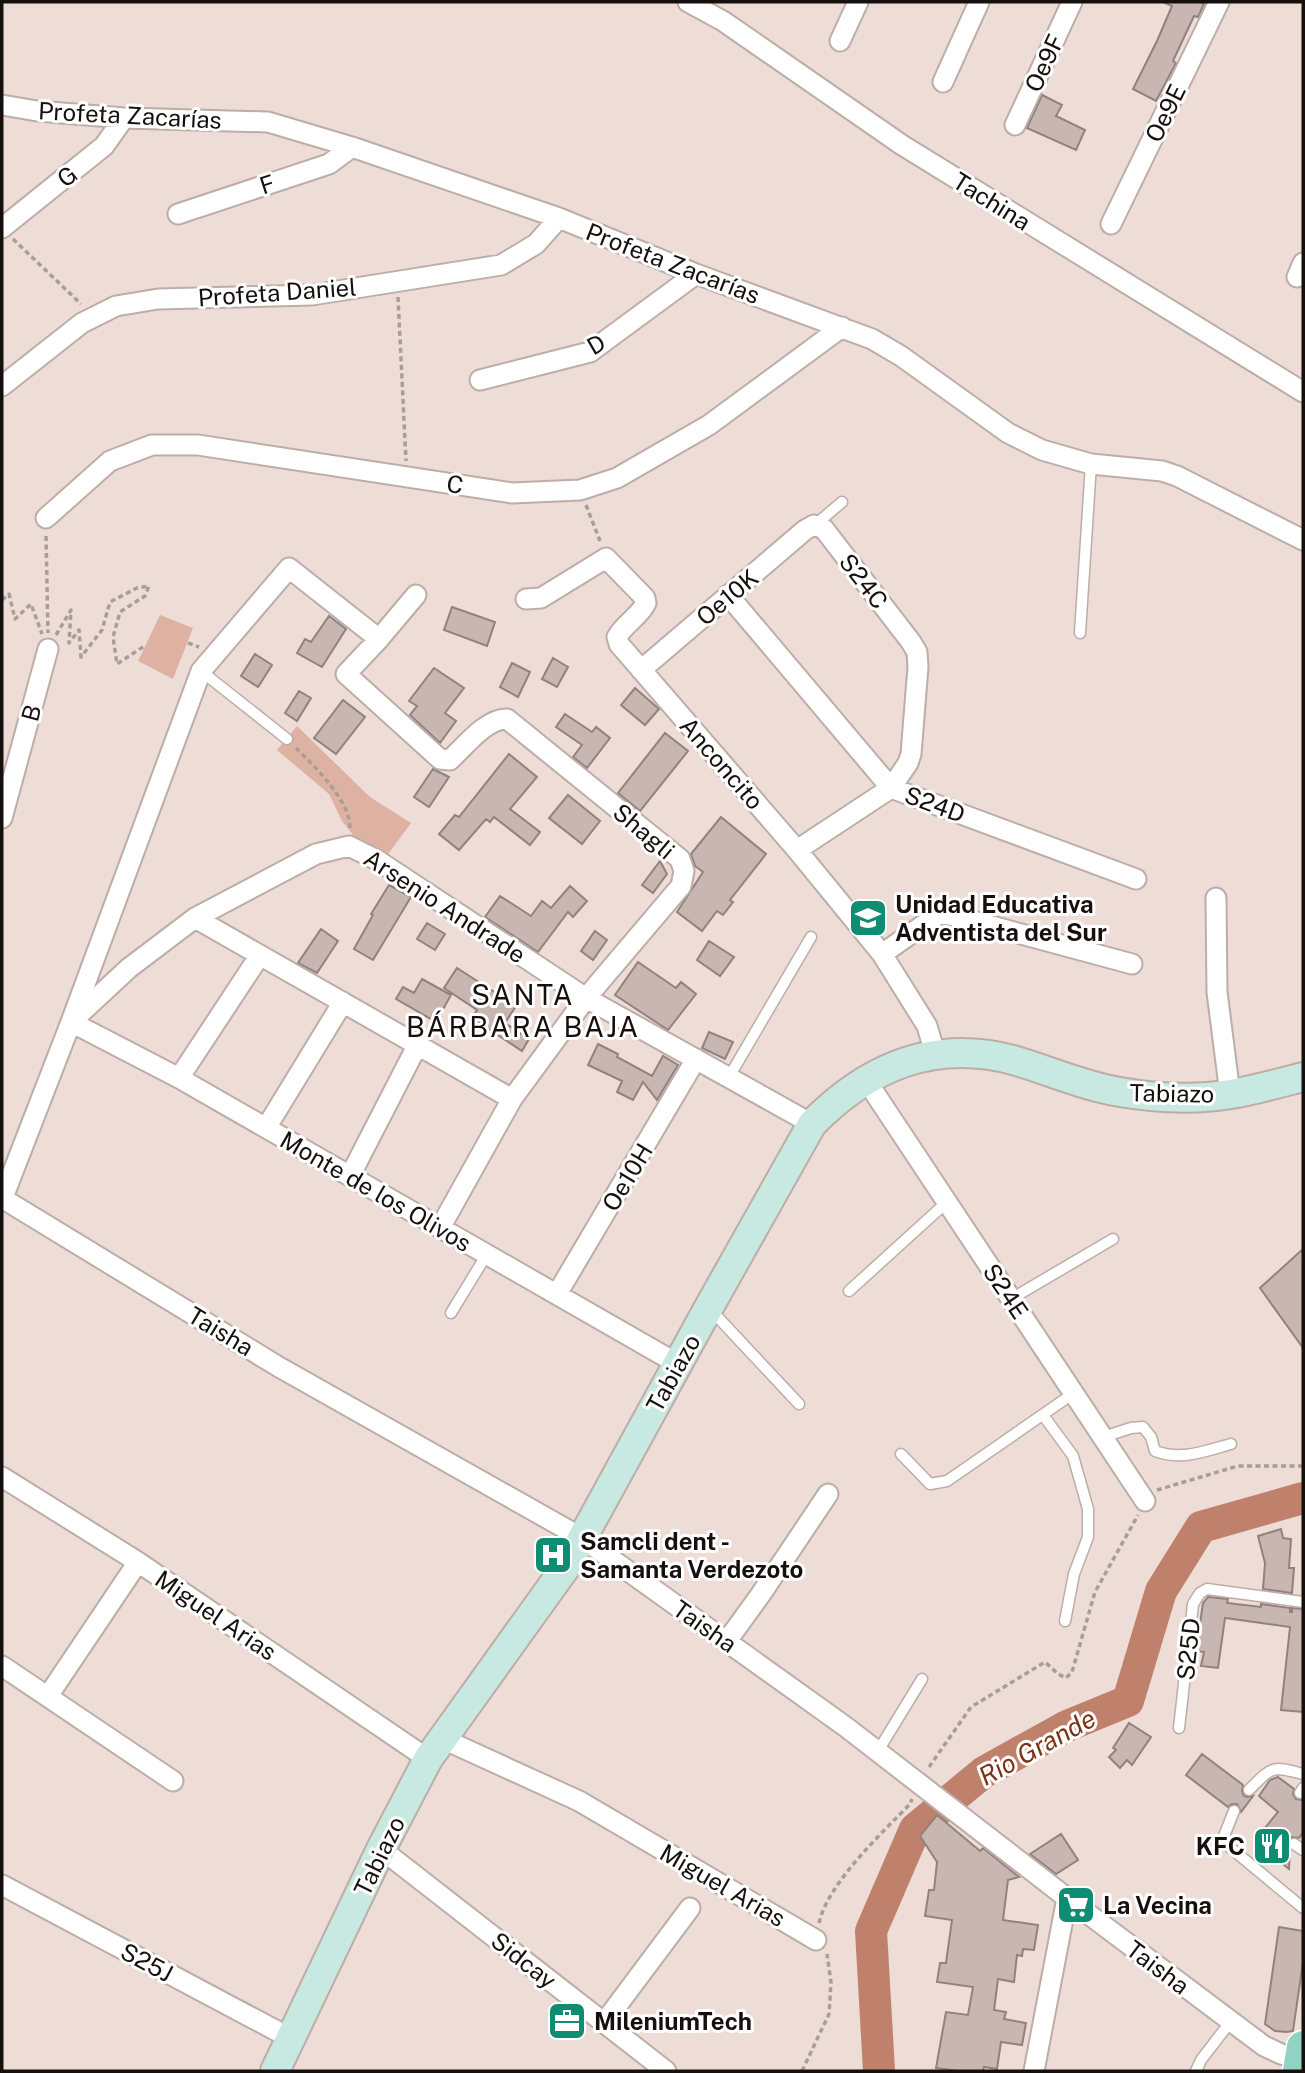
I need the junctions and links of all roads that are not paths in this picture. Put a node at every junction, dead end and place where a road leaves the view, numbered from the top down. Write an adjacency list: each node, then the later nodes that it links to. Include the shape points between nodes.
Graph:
1 (688, 2): 20 (street, Tachina, via 723,21 902,145)
2 (858, 2): 6 (street)
3 (979, 2): 7 (street)
4 (1072, 2): 10 (street, Oe9F)
5 (1219, 2): 14 (street, Oe9E)
6 (840, 41)
7 (943, 82)
8 (2, 105): 9 (street, Profeta Zacarías)
9 (124, 118): 11 (street, Profeta Zacarías, via 268,122); 15 (street, G, via 104,146)
10 (1015, 125)
11 (352, 147): 12 (street, F, via 329,164); 13 (street, Profeta Zacarías)
12 (178, 214)
13 (559, 218): 16 (street, Profeta Zacarías); 19 (street, Profeta Daniel, via 536,244 501,265 312,295 158,299 116,306 82,323)
14 (1111, 224)
15 (6, 232)
16 (696, 274): 17 (street, Profeta Zacarías); 18 (street, D, via 590,352)
17 (842, 327): 21 (street, Profeta Zacarías, via 901,356 1008,433 1042,450); 23 (street, C, via 709,425 617,478 580,490 512,493 198,445 152,445 110,461)
18 (480, 380)
19 (2, 386)
20 (1303, 392)
21 (1091, 464): 25 (street, Profeta Zacarías, via 1177,476); 29 (lane)
22 (842, 502): 24 (lane)
23 (46, 518)
24 (814, 525): 27 (street, Oe10K); 35 (street, S24C, via 824,529 917,652 911,754)
25 (1303, 540)
26 (415, 595): 30 (street, Shagli)
27 (728, 595): 32 (street, Oe10K); 35 (street, S24D)
28 (526, 599): 32 (street, Anconcito, via 541,598 606,558 645,598 644,608 617,637)
29 (1080, 633)
30 (379, 639): 33 (street, via 289,568); 45 (street, Shagli, via 346,674 440,759 450,760 489,723 508,719 680,859 684,871 681,886)
31 (48, 649): 36 (street, B)
32 (641, 670): 37 (street, Anconcito)
33 (201, 671): 34 (lane); 47 (street)
34 (287, 739)
35 (891, 788): 37 (street); 38 (street, S24D)
36 (2, 818)
37 (797, 850): 42 (street, Anconcito)
38 (1136, 879)
39 (1216, 898): 55 (street, via 1217,992)
40 (195, 918): 43 (street); 45 (street, Arsenio Andrade, via 316,854 349,846); 47 (street, Arsenio Andrade)
41 (811, 937): 51 (lane)
42 (882, 954): 44 (street, via 939,914); 49 (street, Anconcito, via 928,1026)
43 (260, 955): 46 (street); 53 (street)
44 (1132, 964)
45 (586, 998): 50 (street, Arsenio Andrade); 56 (street, Shagli)
46 (343, 1002): 48 (street); 58 (street)
47 (71, 1022): 53 (street, Monte de los Olivos); 60 (street, Arsenio Andrade)
48 (418, 1044): 56 (street); 59 (street)
49 (935, 1054): 54 (street, Tabiazo); 55 (street, Tabiazo, via 984,1054 1119,1092 1163,1097)
50 (696, 1059): 51 (street, Arsenio Andrade); 66 (street, Oe10H)
51 (729, 1077): 57 (street, Arsenio Andrade)
52 (1303, 1077): 55 (street, Tabiazo)
53 (179, 1078): 58 (street, Monte de los Olivos)
54 (866, 1080): 57 (street, Tabiazo); 61 (street, S24E)
55 (1230, 1094)
56 (512, 1099): 62 (street, Shagli)
57 (812, 1124): 68 (street, Tabiazo)
58 (266, 1128): 59 (street, Monte de los Olivos)
59 (350, 1176): 62 (street, Monte de los Olivos)
60 (2, 1199): 80 (street, Taisha, via 279,1367)
61 (947, 1202): 65 (lane); 67 (street, S24E)
62 (440, 1228): 64 (street, Monte de los Olivos)
63 (1113, 1239): 67 (lane)
64 (486, 1254): 66 (street, Monte de los Olivos); 69 (lane)
65 (849, 1291)
66 (557, 1294): 70 (street, Monte de los Olivos)
67 (1012, 1299): 71 (street, S24E)
68 (709, 1307): 70 (street, Tabiazo); 72 (lane)
69 (451, 1313)
70 (678, 1364): 80 (street, Tabiazo)
71 (1074, 1393): 73 (lane); 74 (street, S24E)
72 (799, 1404)
73 (1043, 1415): 76 (lane, via 947,1481 930,1484); 83 (lane, via 1073,1456 1087,1509 1088,1537 1074,1574)
74 (1103, 1437): 75 (lane, via 1143,1427 1155,1451 1169,1456 1190,1456); 79 (street, S24E)
75 (1231, 1444)
76 (901, 1454)
77 (2, 1477): 81 (street, Miguel Arias)
78 (828, 1494): 84 (street)
79 (1145, 1501)
80 (582, 1538): 84 (street, Taisha); 89 (street, Tabiazo)
81 (138, 1562): 87 (street); 89 (street, Miguel Arias)
82 (1303, 1602): 88 (lane, S25D, via 1207,1589 1200,1593 1193,1604)
83 (1065, 1621)
84 (727, 1641): 90 (street, Taisha)
85 (2, 1666): 87 (street)
86 (922, 1679): 90 (lane)
87 (48, 1696): 92 (street)
88 (1179, 1728)
89 (434, 1749): 95 (street, Tabiazo); 100 (street, Miguel Arias, via 579,1801)
90 (878, 1751): 97 (street, Taisha)
91 (1303, 1774): 93 (lane, via 1269,1770)
92 (173, 1781)
93 (1249, 1790)
94 (1234, 1811): 99 (lane, via 1224,1836 1227,1845)
95 (382, 1849): 102 (street, Sidcay); 103 (street, Tabiazo)
96 (2, 1885): 103 (street, S25J)
97 (1067, 1898): 101 (street, Taisha); 107 (street)
98 (690, 1908): 102 (street)
99 (1303, 1908)
100 (816, 1940)
101 (1231, 2021): 104 (street, Taisha, via 1264,2046); 108 (lane)
102 (604, 2023): 106 (street, Sidcay)
103 (292, 2039): 105 (street, Tabiazo)
104 (1301, 2060)
105 (275, 2071)
106 (666, 2071)
107 (1034, 2071)
108 (1196, 2071)

